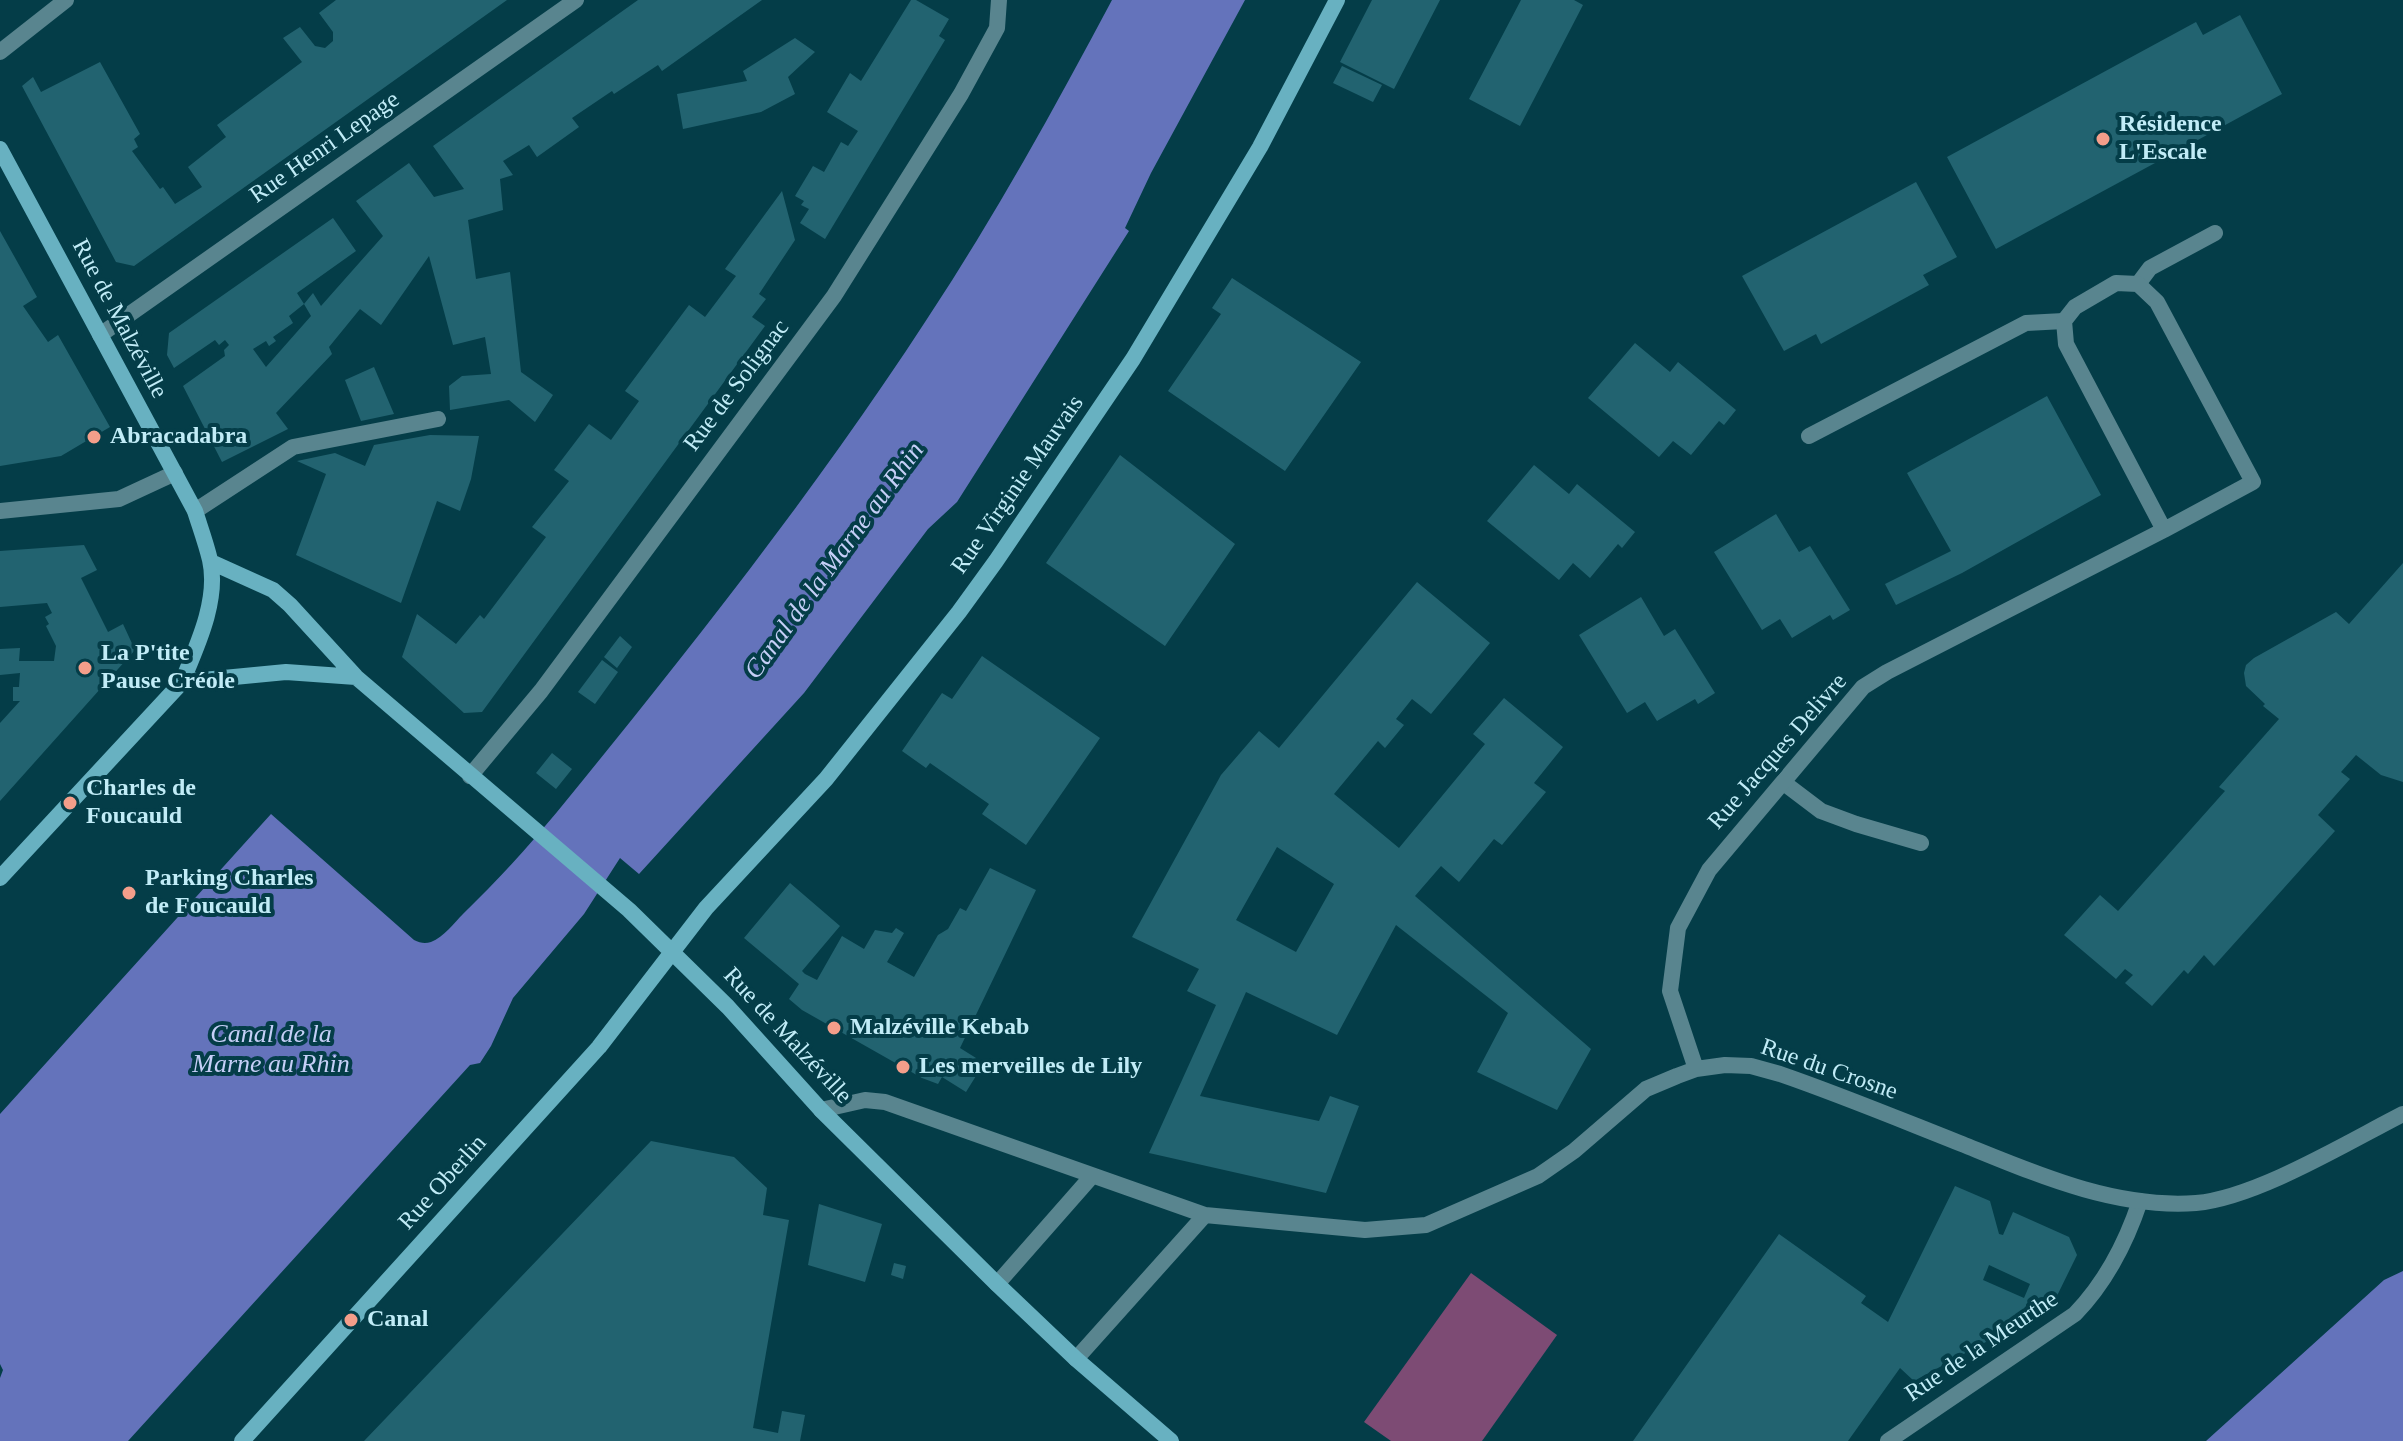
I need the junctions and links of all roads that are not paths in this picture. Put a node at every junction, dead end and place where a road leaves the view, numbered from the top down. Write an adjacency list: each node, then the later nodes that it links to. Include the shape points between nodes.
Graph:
1 (66, 0): 5 (street)
2 (576, 0): 10 (street, Rue Henri Lepage)
3 (999, 0): 20 (street, Rue de Solignac, via 997,28 961,94 834,296 541,691)
4 (1337, 0): 24 (main road, Rue Virginie Mauvais, via 1260,147 1133,359 996,561 826,779)
5 (0, 52)
6 (0, 149): 10 (main road, Rue de Malzéville)
7 (2215, 233): 8 (street, via 2150,268)
8 (2138, 284): 9 (street, via 2116,283 2097,292); 16 (street, Rue Jacques Delivre, via 2157,302 2253,482)
9 (2064, 321): 12 (street, via 2026,323); 16 (street, via 2066,344)
10 (100, 335): 13 (main road, Rue de Malzéville)
11 (438, 419): 15 (street, via 293,447)
12 (1809, 436)
13 (175, 473): 14 (street, via 119,499); 15 (main road, Rue de Malzéville)
14 (0, 511)
15 (195, 511): 17 (main road, Rue de Malzéville)
16 (2164, 530): 21 (street, Rue Jacques Delivre, via 1863,687)
17 (211, 562): 18 (main road, Rue de Malzéville, via 273,590); 19 (main road, via 208,607)
18 (356, 677): 19 (main road, via 286,672); 20 (main road, Rue de Malzéville)
19 (182, 682): 23 (main road)
20 (470, 776): 24 (main road, Rue de Malzéville)
21 (1784, 783): 22 (street, via 1821,811); 25 (street, Rue Jacques Delivre, via 1709,870 1678,928 1670,991)
22 (1921, 843)
23 (0, 878)
24 (672, 952): 26 (main road, Rue de Malzéville); 33 (main road, Rue Oberlin, via 599,1047)
25 (1696, 1069): 29 (street, Rue du Crosne, via 1725,1065 1766,1070 2022,1169); 30 (street, Rue du Crosne, via 1646,1089 1538,1176 1426,1225 1365,1230)
26 (821, 1110): 28 (street, Rue du Crosne, via 865,1100 885,1102); 31 (main road, Rue de Malzéville)
27 (2403, 1114): 29 (street, Rue du Crosne, via 2236,1194 2197,1203)
28 (1092, 1176): 30 (street, Rue du Crosne); 31 (street)
29 (2140, 1201): 35 (street, Rue de la Meurthe, via 2128,1239 2075,1314)
30 (1205, 1215): 32 (street)
31 (997, 1284): 32 (main road, Rue de Malzéville)
32 (1076, 1359): 34 (main road, Rue de Malzéville)
33 (242, 1441)
34 (1171, 1441)
35 (1888, 1441)

